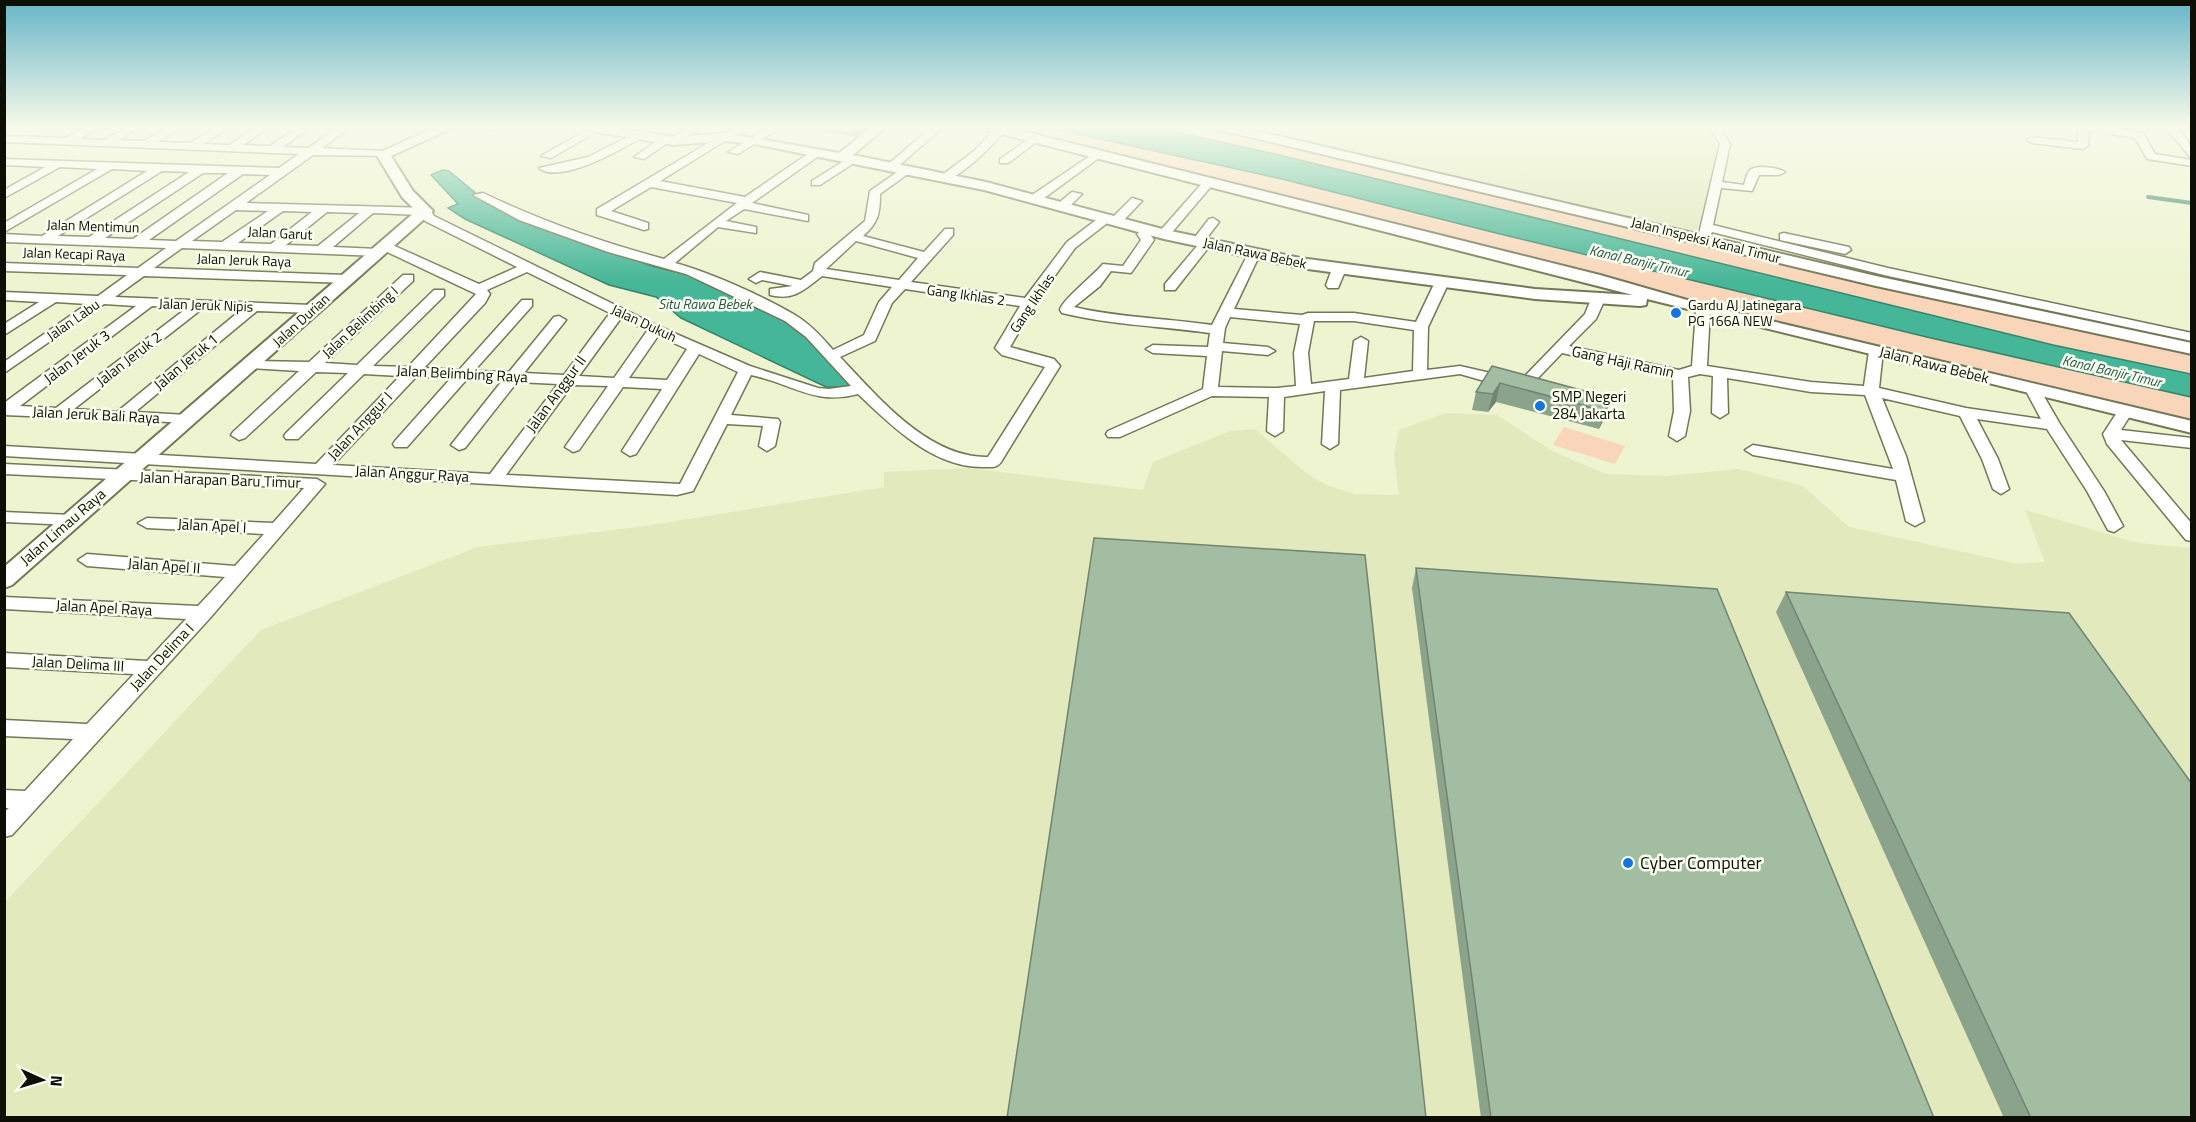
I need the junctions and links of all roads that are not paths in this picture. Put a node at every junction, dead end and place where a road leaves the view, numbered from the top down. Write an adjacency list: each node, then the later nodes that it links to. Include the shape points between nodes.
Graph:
1 (33, 178): 23 (street)
2 (89, 178): 39 (street)
3 (143, 178): 47 (street)
4 (186, 178): 48 (street)
5 (229, 178): 49 (street)
6 (273, 178): 29 (street, Jalan Labu)
7 (398, 178): 32 (street, via 407,194)
8 (658, 178): 19 (street)
9 (780, 178): 27 (street)
10 (822, 178): 20 (street)
11 (895, 178): 45 (street, via 874,193 873,217)
12 (947, 178): 25 (street, Jalan Rawa Bebek)
13 (1063, 178): 25 (street)
14 (1195, 178): 18 (street, Jalan Rawa Bebek)
15 (1470, 178): 40 (street, Jalan Inspeksi Kanal Timur)
16 (1717, 178): 21 (street)
17 (1752, 178): 21 (street, via 1748,189)
18 (1209, 182): 44 (street); 80 (street, Jalan Rawa Bebek)
19 (650, 183): 27 (street); 38 (street, via 601,211)
20 (816, 183)
21 (1716, 184): 40 (street)
22 (1076, 194): 28 (street)
23 (4, 195)
24 (484, 197): 59 (street, via 523,217 612,249)
25 (1036, 198): 28 (street, Jalan Rawa Bebek)
26 (1136, 201): 35 (street, Gang Ikhlas)
27 (746, 203): 34 (street); 37 (street)
28 (1064, 205): 35 (street, Jalan Rawa Bebek)
29 (232, 206): 30 (street); 51 (street, Jalan Labu)
30 (279, 208): 31 (street); 52 (street)
31 (323, 209): 33 (street); 53 (street)
32 (425, 211): 33 (street); 54 (street, Jalan Durian); 61 (street, Jalan Dukuh, via 429,218)
33 (368, 212): 55 (street)
34 (804, 218)
35 (1112, 219): 41 (street, Jalan Rawa Bebek); 83 (street, Gang Ikhlas, via 1071,245)
36 (1212, 222): 50 (street)
37 (716, 223): 42 (street); 59 (street)
38 (644, 226)
39 (4, 228)
40 (1707, 228): 58 (street, via 1807,255); 103 (street, Jalan Inspeksi Kanal Timur, via 1899,287)
41 (1147, 229): 44 (street, Jalan Rawa Bebek); 95 (street, via 1143,234 1148,240 1126,270 1108,267 1067,305 1067,310 1148,324 1157,321)
42 (752, 230)
43 (949, 232): 56 (street)
44 (1164, 234): 50 (street, Jalan Rawa Bebek)
45 (856, 235): 56 (street); 64 (street, via 820,266)
46 (4, 238): 47 (street, Jalan Mentimun)
47 (45, 240): 48 (street, Jalan Mentimun)
48 (92, 241): 49 (street, Jalan Mentimun)
49 (137, 242): 51 (street, Jalan Mentimun)
50 (1202, 242): 57 (street, Jalan Rawa Bebek); 72 (street)
51 (181, 243): 52 (street, Jalan Garut); 63 (street, Jalan Labu)
52 (227, 246): 53 (street, Jalan Garut)
53 (274, 248): 55 (street, Jalan Garut)
54 (381, 249): 55 (street, Jalan Garut); 66 (street, Jalan Durian); 73 (street)
55 (321, 250)
56 (931, 253): 69 (street)
57 (1254, 254): 62 (street, Jalan Rawa Bebek); 89 (street)
58 (1862, 260): 92 (street); 97 (street, via 1912,276)
59 (667, 263): 106 (street, via 703,275 790,318)
60 (4, 267): 63 (street, Jalan Kecapi Raya)
61 (527, 267): 73 (street); 88 (street, Jalan Dukuh)
62 (1339, 269): 68 (street, Jalan Rawa Bebek); 71 (street)
63 (142, 271): 66 (street, Jalan Jeruk Raya); 79 (street, Jalan Labu)
64 (819, 272): 69 (street, Gang Ikhlas 2); 70 (street)
65 (408, 278): 108 (street, Jalan Belimbing I)
66 (346, 279): 86 (street, Jalan Durian)
67 (756, 279): 70 (street)
68 (1442, 282): 78 (street, Jalan Rawa Bebek); 93 (street)
69 (904, 284): 83 (street, Gang Ikhlas 2); 106 (street, via 879,312 870,338)
70 (803, 285): 74 (street, via 794,292)
71 (1333, 285)
72 (1170, 287)
73 (479, 289): 113 (street, Jalan Anggur I, via 483,294 480,300)
74 (775, 292)
75 (439, 293): 110 (street)
76 (4, 297): 77 (street, Jalan Jeruk Nipis)
77 (52, 299): 79 (street, Jalan Jeruk Nipis); 96 (street)
78 (1598, 299): 80 (street, Jalan Rawa Bebek); 100 (street, via 1590,316)
79 (100, 301): 81 (street, Jalan Jeruk Nipis); 109 (street, Jalan Labu)
80 (1678, 302): 87 (street, Jalan Rawa Bebek)
81 (148, 303): 84 (street, Jalan Jeruk Nipis); 132 (street, Jalan Jeruk 3)
82 (526, 303): 115 (street)
83 (1028, 303): 126 (street, Gang Ikhlas, via 1003,351 1053,366 993,462 945,455 893,418)
84 (199, 305): 85 (street, Jalan Jeruk Nipis); 135 (street, Jalan Jeruk 2)
85 (253, 307): 86 (street, Jalan Jeruk Nipis); 137 (street, Jalan Jeruk 1)
86 (312, 309): 107 (street, Jalan Durian)
87 (1703, 310): 105 (street, Jalan Rawa Bebek); 111 (street)
88 (619, 311): 94 (street, Jalan Dukuh); 120 (street, Jalan Anggur II)
89 (1226, 312): 91 (street); 95 (street)
90 (559, 320): 118 (street)
91 (1306, 320): 93 (street, via 1311,315 1346,317); 128 (street, via 1301,353)
92 (2192, 326)
93 (1421, 327): 116 (street)
94 (655, 330): 99 (street, Jalan Dukuh); 121 (street)
95 (1218, 330): 102 (street)
96 (4, 331)
97 (2192, 337)
98 (1361, 341): 122 (street)
99 (696, 347): 112 (street, Jalan Dukuh); 124 (street)
100 (1560, 348): 117 (street, Gang Haji Ramin); 119 (street)
101 (1153, 349): 102 (street)
102 (1214, 349): 104 (street); 129 (street)
103 (2192, 349)
104 (1268, 351)
105 (1876, 351): 127 (street, Jalan Rawa Bebek); 130 (street)
106 (831, 356): 126 (street)
107 (252, 364): 108 (street, Jalan Belimbing Raya); 139 (street, Jalan Durian)
108 (312, 366): 110 (street, Jalan Belimbing Raya); 145 (street, Jalan Belimbing I)
109 (4, 369)
110 (361, 369): 113 (street, Jalan Belimbing Raya); 146 (street)
111 (1699, 369): 114 (street); 117 (street, Gang Haji Ramin)
112 (746, 370): 126 (street, Jalan Dukuh, via 780,377 820,395); 138 (street)
113 (411, 372): 115 (street, Jalan Belimbing Raya); 160 (street, Jalan Anggur I)
114 (1720, 372): 130 (street, via 1811,387); 134 (street)
115 (463, 374): 118 (street, Jalan Belimbing Raya); 148 (street)
116 (1420, 374): 119 (street, via 1468,370 1522,386); 122 (street)
117 (1680, 375): 147 (street, via 1682,411)
118 (513, 377): 120 (street, Jalan Belimbing Raya); 150 (street)
119 (1530, 377): 123 (street)
120 (566, 380): 121 (street, Jalan Belimbing Raya); 161 (street, Jalan Anggur II)
121 (618, 382): 124 (street, Jalan Belimbing Raya); 152 (street)
122 (1356, 382): 125 (street)
123 (1551, 383)
124 (671, 385): 155 (street)
125 (1333, 386): 128 (street); 149 (street)
126 (861, 388)
127 (2032, 389): 133 (street, Jalan Rawa Bebek); 140 (street)
128 (1304, 390): 131 (street)
129 (1210, 391): 131 (street); 142 (street)
130 (1871, 391): 136 (street); 159 (street, via 1898,456)
131 (1277, 393): 141 (street)
132 (5, 410): 135 (street, Jalan Jeruk Bali Raya)
133 (2125, 411): 143 (street); 144 (street, Jalan Rawa Bebek)
134 (1720, 412)
135 (59, 413): 137 (street, Jalan Jeruk Bali Raya)
136 (1966, 413): 140 (street); 162 (street)
137 (120, 417): 139 (street, Jalan Jeruk Bali Raya)
138 (722, 419): 151 (street, via 772,422); 161 (street, Jalan Anggur Raya, via 683,489)
139 (187, 420): 156 (street, Jalan Durian)
140 (2050, 424): 167 (street, via 2100,496)
141 (1275, 431)
142 (1114, 434)
143 (2111, 434): 144 (street); 169 (street, via 2115,444)
144 (2189, 434)
145 (239, 435)
146 (292, 436)
147 (1677, 436)
148 (401, 444)
149 (1330, 444)
150 (459, 445)
151 (767, 446)
152 (573, 447)
153 (1753, 450): 159 (street)
154 (4, 451): 156 (street, Jalan Anggur Raya)
155 (630, 451)
156 (141, 459): 158 (street, Jalan Durian); 160 (street, Jalan Anggur Raya)
157 (4, 469): 158 (street, Jalan Harapan Baru Timur)
158 (122, 476): 160 (street, Jalan Harapan Baru Timur); 164 (street, Jalan Limau Raya)
159 (1902, 476): 165 (street)
160 (318, 477): 161 (street, Jalan Anggur Raya); 168 (street, Jalan Delima I)
161 (495, 479)
162 (2001, 489)
163 (4, 517): 164 (street)
164 (72, 520): 172 (street, Jalan Limau Raya)
165 (1915, 521)
166 (147, 523): 168 (street, Jalan Apel I)
167 (2114, 526)
168 (278, 529): 171 (street, Jalan Delima I)
169 (2192, 536)
170 (87, 560): 171 (street, Jalan Apel II)
171 (240, 572): 174 (street, Jalan Delima I)
172 (4, 580)
173 (4, 603): 174 (street, Jalan Apel Raya)
174 (203, 613): 176 (street, Jalan Delima I)
175 (4, 660): 176 (street, Jalan Delima III)
176 (152, 668): 178 (street, Jalan Delima I)
177 (4, 728): 178 (street)
178 (93, 732): 180 (street, Jalan Delima I)
179 (4, 799): 180 (street)
180 (30, 800): 181 (street, Jalan Delima I)
181 (4, 828)

